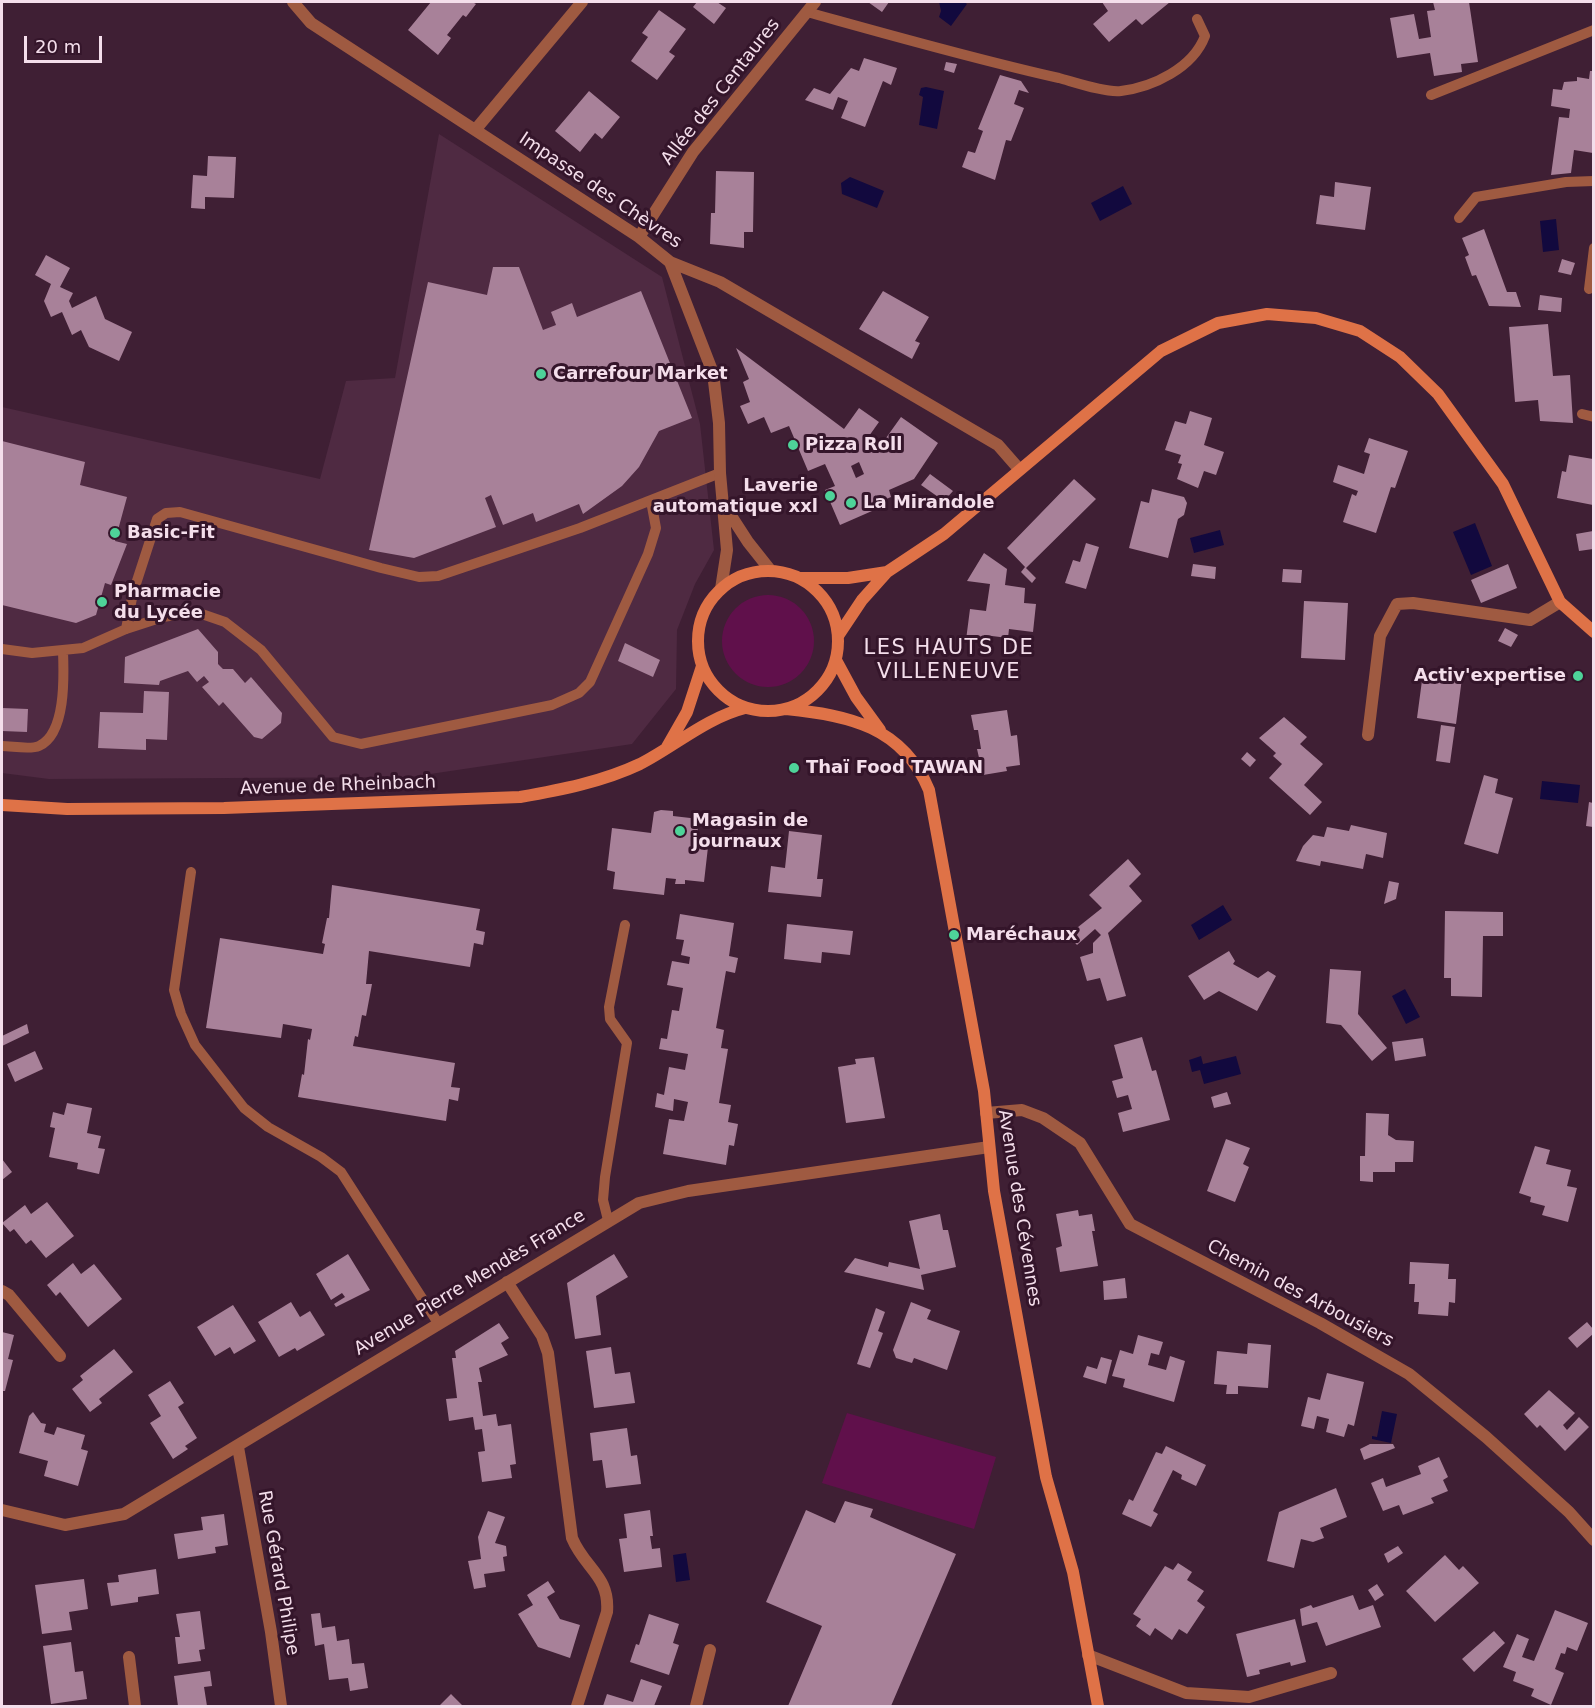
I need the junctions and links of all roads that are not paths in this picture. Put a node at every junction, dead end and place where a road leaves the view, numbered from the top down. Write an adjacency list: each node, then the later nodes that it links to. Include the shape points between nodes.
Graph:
1 (293, 2): 7 (street, Impasse des Chèvres, via 311,22)
2 (582, 2): 7 (street)
3 (811, 7): 4 (lane, via 977,59 1119,92 1150,83 1181,67 1199,51 1205,36); 10 (street, Allée des Centaures, via 693,152)
4 (1197, 19)
5 (1593, 30): 6 (lane)
6 (1431, 95)
7 (476, 129): 10 (street, Impasse des Chèvres)
8 (1593, 181): 9 (lane, via 1476,197)
9 (1459, 218)
10 (639, 237): 12 (street, Impasse des Chèvres)
11 (1593, 248): 13 (lane)
12 (670, 262): 16 (street, Impasse des Chèvres, via 720,282 998,445); 17 (street, via 713,373)
13 (1588, 289)
14 (1582, 414): 15 (lane)
15 (1593, 417)
16 (1019, 469): 21 (street, via 944,534); 24 (street, via 1161,351 1183,338 1218,323 1268,314 1316,318 1360,331 1400,357 1438,394 1503,484)
17 (720, 473): 18 (lane); 19 (street)
18 (651, 501): 25 (lane, via 462,570 419,577 200,517 166,513 157,519 133,593); 25 (lane, via 656,528 648,554 590,682 573,697 552,705 361,744 333,738 261,650 225,622 196,612)
19 (724, 504): 20 (street); 23 (street, via 727,550)
20 (771, 571): 22 (street); 23 (street, via 744,575)
21 (887, 572): 22 (street, via 848,578); 27 (street)
22 (800, 578): 27 (street, via 827,602)
23 (721, 589): 31 (street, via 700,625)
24 (1560, 602): 26 (street); 35 (street, via 1530,620 1397,604 1380,636)
25 (126, 629): 29 (lane, via 83,648)
26 (1593, 632)
27 (838, 636): 30 (street)
28 (2, 650): 29 (lane)
29 (63, 651): 36 (lane, via 58,723 50,738 37,747)
30 (836, 660): 33 (street, via 817,691); 34 (street, Avenue des Cévennes)
31 (702, 666): 32 (street, via 719,692); 37 (street, Avenue de Rheinbach, via 687,712)
32 (745, 708): 33 (street); 37 (street, Avenue de Rheinbach, via 722,716)
33 (786, 709): 34 (street, Avenue des Cévennes, via 828,714)
34 (881, 731): 41 (street, Avenue des Cévennes, via 920,768 929,790)
35 (1368, 735)
36 (2, 746)
37 (667, 747): 38 (street, Avenue de Rheinbach, via 609,776 520,797 224,808 67,809)
38 (2, 805)
39 (191, 872): 46 (lane, via 174,990 195,1045 244,1108 268,1128 341,1172)
40 (625, 925): 43 (lane, via 609,1007 610,1019 627,1043 605,1177 603,1200)
41 (986, 1113): 42 (street, Avenue des Cévennes); 50 (street, Chemin des Arbousiers, via 1022,1110 1043,1118 1080,1143 1130,1224 1409,1374 1569,1512)
42 (990, 1147): 43 (street, Avenue Pierre Mendès France, via 662,1195); 52 (street, Avenue des Cévennes, via 994,1191 1046,1477 1073,1572)
43 (608, 1220): 44 (street, Avenue Pierre Mendès France)
44 (507, 1282): 46 (street, Avenue Pierre Mendès France); 57 (street, via 542,1336 548,1353 572,1538 585,1562 605,1585 608,1598)
45 (2, 1291): 47 (street)
46 (438, 1323): 48 (street, Avenue Pierre Mendès France)
47 (60, 1356)
48 (238, 1447): 49 (street, Avenue Pierre Mendès France, via 124,1514 64,1525); 56 (street, Rue Gérard Philipe, via 272,1632)
49 (2, 1510)
50 (1593, 1540)
51 (710, 1650): 58 (street)
52 (1088, 1655): 54 (street, via 1186,1693 1249,1697); 59 (street, Avenue des Cévennes)
53 (129, 1657): 55 (street)
54 (1331, 1674)
55 (135, 1707)
56 (280, 1707)
57 (577, 1707)
58 (696, 1707)
59 (1098, 1707)

